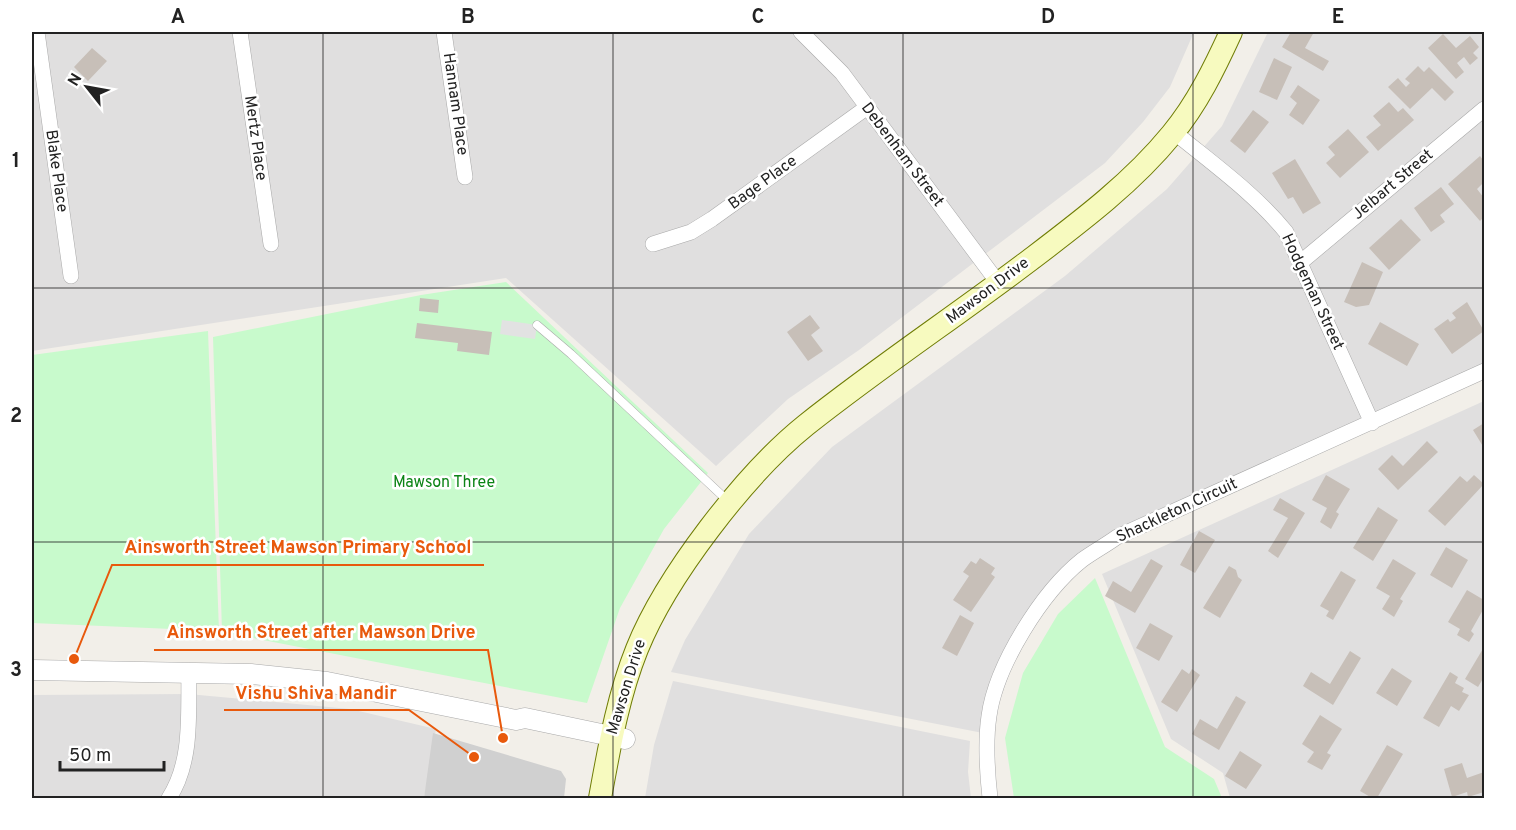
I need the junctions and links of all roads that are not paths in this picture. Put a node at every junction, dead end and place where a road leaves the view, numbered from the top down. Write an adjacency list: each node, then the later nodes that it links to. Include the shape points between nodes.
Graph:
1 (37, 32): 13 (street, Blake Place)
2 (240, 32): 10 (street, Mertz Place)
3 (444, 32): 9 (street, Hannam Place)
4 (801, 32): 6 (street, Debenham Street, via 842,73)
5 (1231, 32): 8 (main road, Mawson Drive, via 1211,75)
6 (866, 108): 11 (street, Bage Place, via 712,219 691,232); 14 (street, Debenham Street)
7 (1485, 109): 12 (street, Jelbart Street)
8 (1174, 132): 12 (street, Hodgeman Street, via 1270,213 1286,232); 14 (main road, Mawson Drive, via 1139,170 1079,223)
9 (465, 177)
10 (271, 244)
11 (653, 244)
12 (1301, 262): 17 (street, Hodgeman Street)
13 (71, 276)
14 (999, 284): 18 (main road, Mawson Drive, via 804,426)
15 (537, 325): 18 (lane)
16 (1485, 371): 17 (street, Shackleton Circuit)
17 (1372, 423): 25 (street, Shackleton Circuit, via 1117,537 1082,561 1047,599 1000,675 989,715 986,758)
18 (730, 503): 21 (main road, Mawson Drive, via 669,585 650,621 630,667)
19 (32, 670): 20 (street)
20 (189, 671): 21 (street, via 327,682 516,720 522,727); 22 (street, via 187,749)
21 (617, 744): 23 (main road, Mawson Drive); 24 (main road, Mawson Drive)
22 (169, 798)
23 (600, 798)
24 (615, 798)
25 (990, 798)

